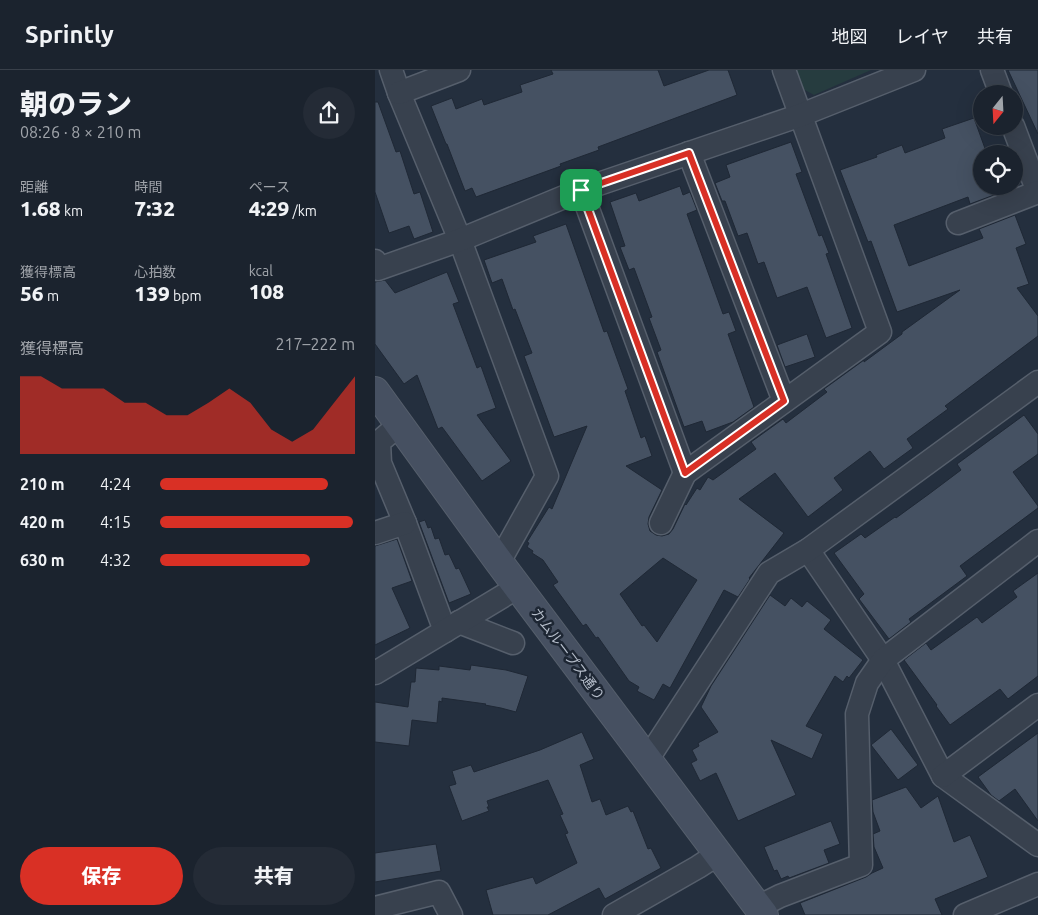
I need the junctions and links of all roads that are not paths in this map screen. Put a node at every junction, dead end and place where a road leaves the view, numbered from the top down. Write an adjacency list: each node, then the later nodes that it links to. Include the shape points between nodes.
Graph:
1 (391, 70): 7 (street)
2 (459, 70): 7 (street)
3 (784, 70): 8 (street)
4 (914, 70): 8 (street)
5 (992, 70): 6 (street)
6 (998, 85)
7 (399, 93): 14 (street)
8 (801, 115): 10 (street); 18 (street, via 880,332)
9 (1016, 135): 12 (street)
10 (689, 153): 11 (street); 18 (street)
11 (581, 190): 14 (street); 20 (street)
12 (1038, 192): 13 (street)
13 (957, 223)
14 (460, 240): 15 (street, via 378,269); 26 (street, via 547,476)
15 (375, 261)
16 (1038, 382): 25 (street)
17 (375, 391): 19 (street, カムループス通り)
18 (784, 401): 20 (street)
19 (400, 424): 21 (street, via 379,442 380,463); 26 (street, カムループス通り)
20 (685, 473): 22 (street)
21 (405, 522): 23 (street); 28 (street)
22 (661, 523)
23 (375, 533)
24 (1038, 541): 30 (street)
25 (808, 550): 30 (street); 33 (street, via 769,573)
26 (499, 562): 27 (street, カムループス通り)
27 (518, 587): 28 (street); 33 (street, カムループス通り)
28 (452, 627): 29 (street); 31 (street)
29 (513, 643)
30 (883, 660): 34 (street); 39 (street, via 867,683 857,714 861,865 779,896)
31 (375, 673)
32 (1038, 705): 34 (street)
33 (647, 760): 36 (street, カムループス通り)
34 (943, 776): 35 (street)
35 (1038, 846)
36 (718, 854): 39 (street, カムループス通り); 41 (street)
37 (1038, 884): 42 (street)
38 (375, 908): 40 (street, via 439,892)
39 (761, 911)
40 (451, 915)
41 (614, 915)
42 (965, 915)

